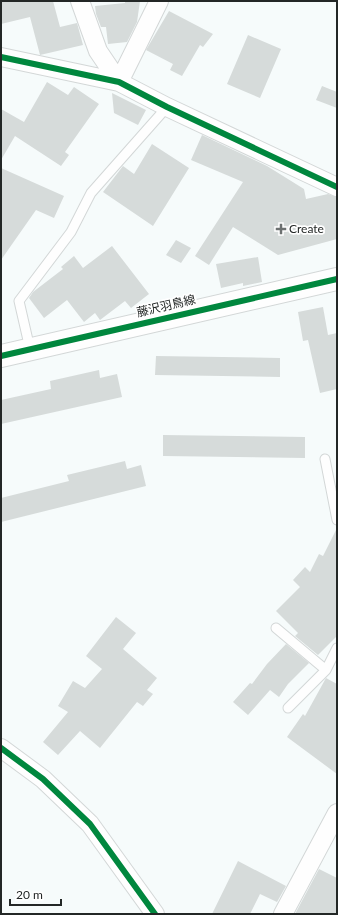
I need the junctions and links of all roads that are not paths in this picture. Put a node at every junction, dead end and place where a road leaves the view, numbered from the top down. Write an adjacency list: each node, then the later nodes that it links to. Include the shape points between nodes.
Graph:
1 (80, 1): 4 (street, via 98,51)
2 (159, 1): 4 (street)
3 (1, 57): 4 (street)
4 (119, 82): 5 (street)
5 (167, 107): 6 (street); 8 (lane, via 91,193 72,232 19,301)
6 (337, 187)
7 (337, 279): 8 (street, 藤沢羽鳥線)
8 (30, 349): 9 (street, 藤沢羽鳥線)
9 (1, 356)
10 (325, 458): 11 (lane)
11 (337, 520)
12 (276, 628): 14 (lane)
13 (337, 648): 14 (lane)
14 (326, 670): 15 (lane)
15 (288, 708)
16 (1, 748): 18 (street, via 43,779 90,824)
17 (337, 813): 19 (street)
18 (155, 914)
19 (283, 914)

